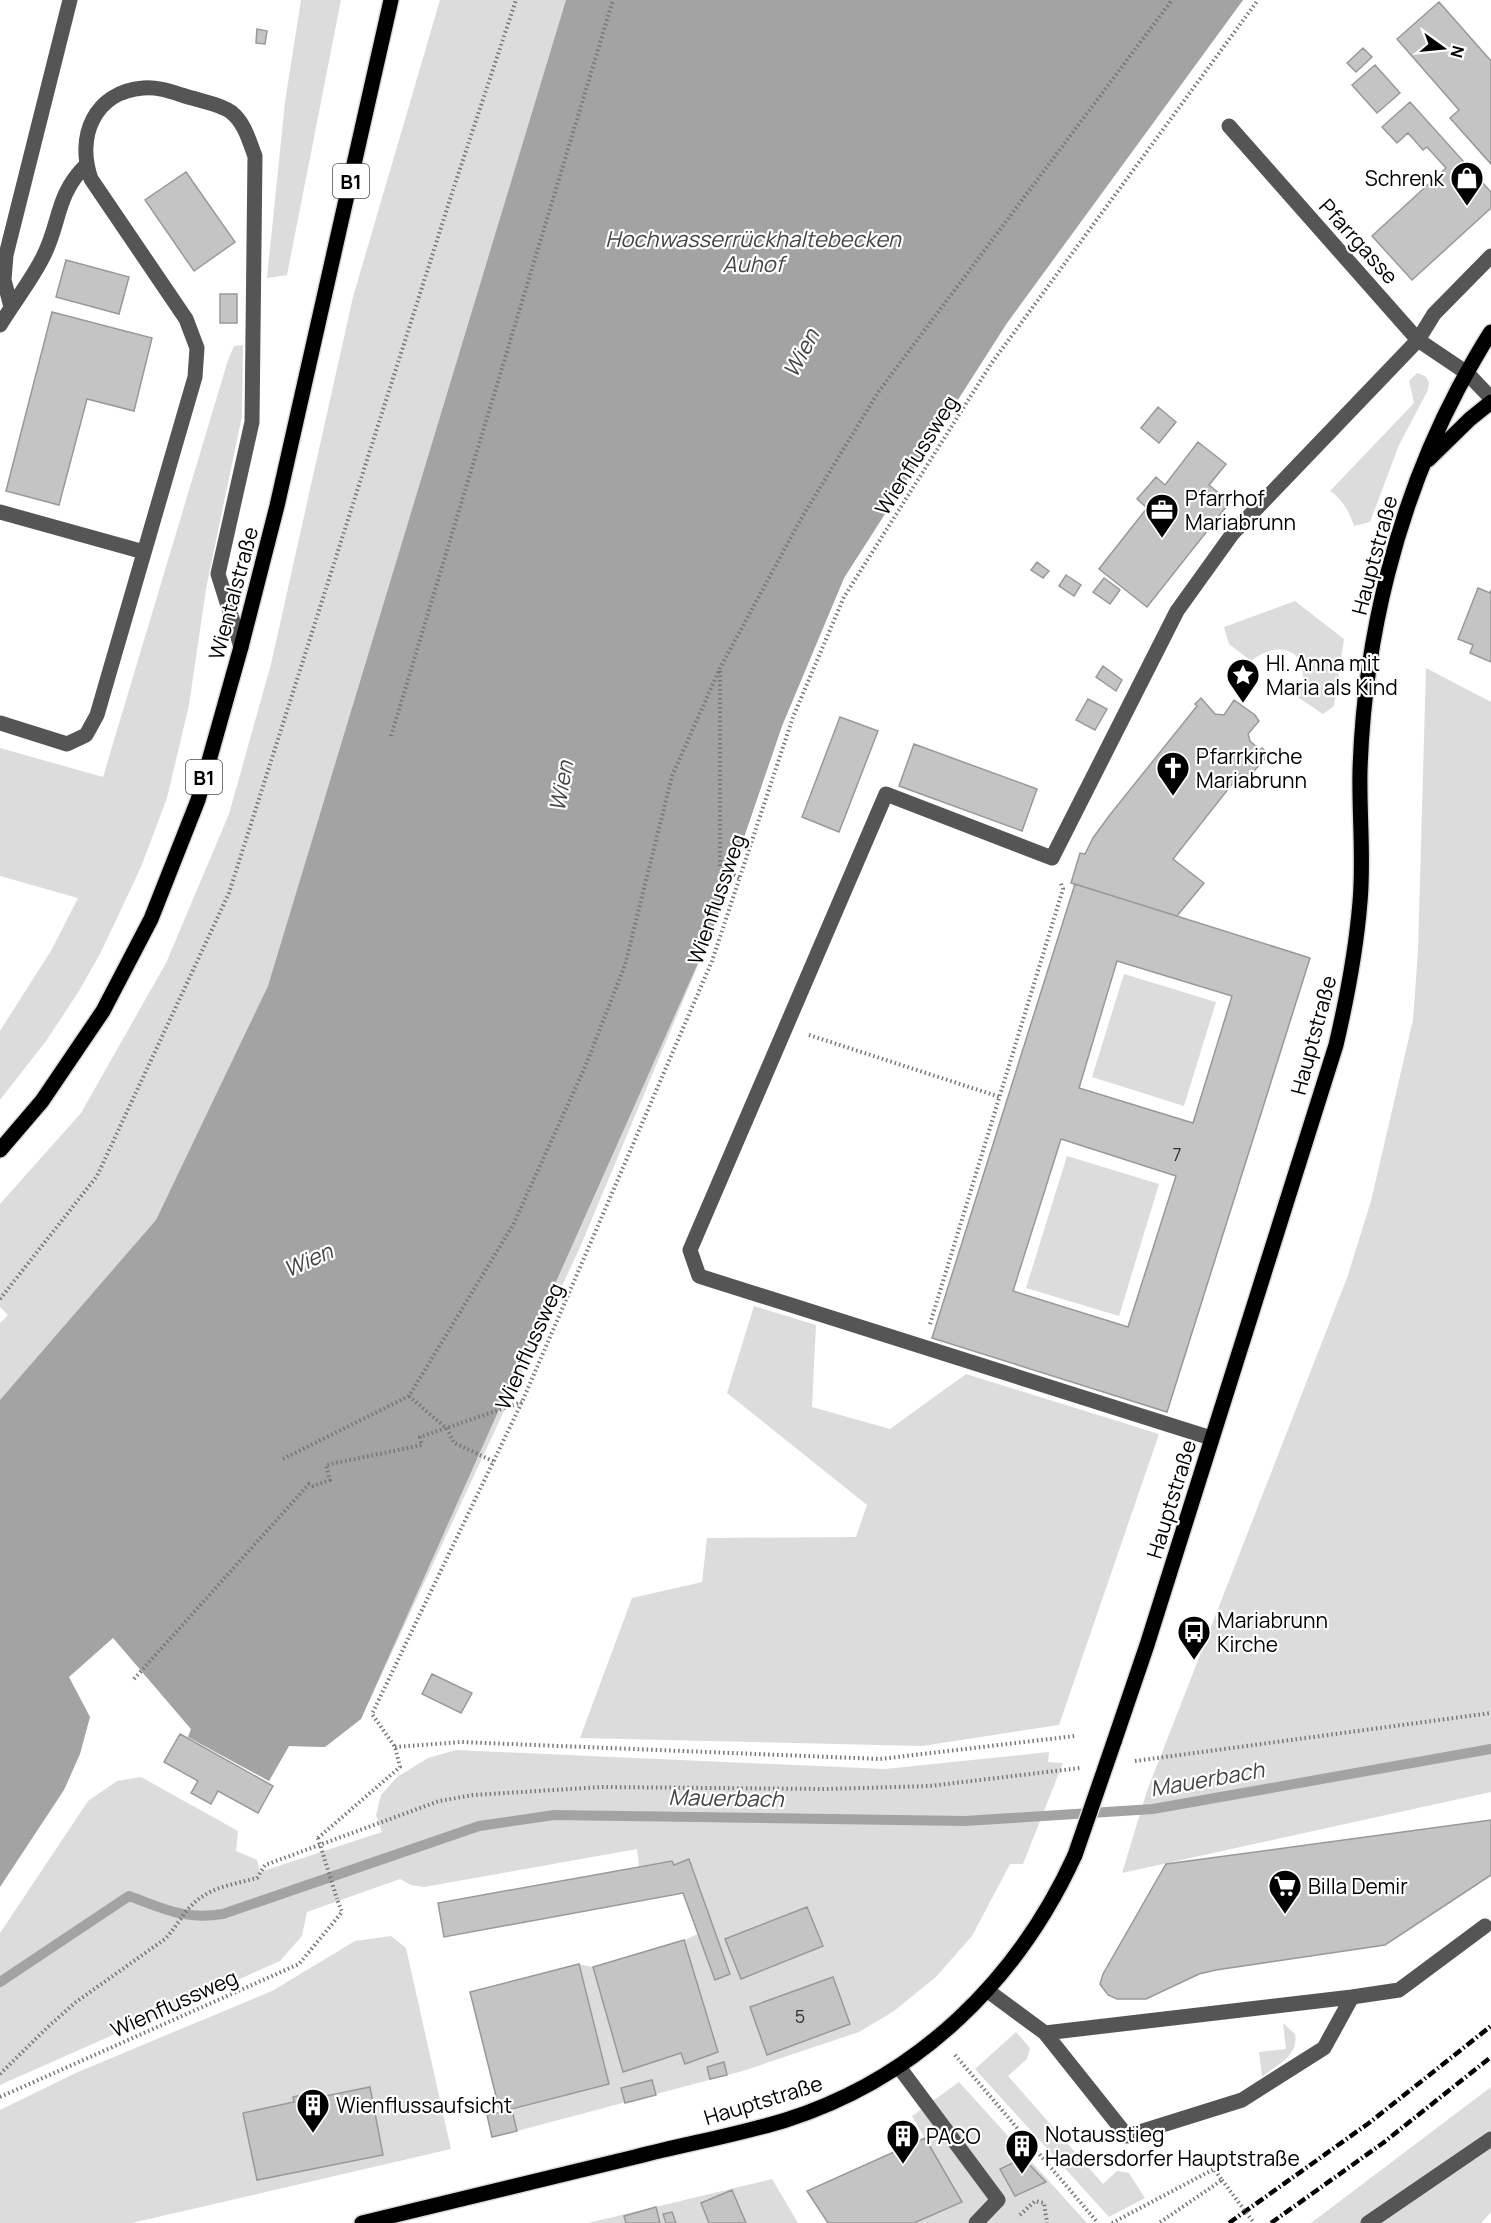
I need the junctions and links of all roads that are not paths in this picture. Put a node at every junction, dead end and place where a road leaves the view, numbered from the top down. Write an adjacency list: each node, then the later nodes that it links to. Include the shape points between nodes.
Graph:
1 (69, 0): 6 (street, via 6,255 4,280)
2 (391, 0): 15 (main road, Wientalstraße / B1, via 277,506)
3 (1229, 126): 9 (street, Pfarrgasse)
4 (86, 165): 6 (street, via 69,184 44,256); 14 (street, via 186,319 197,348 195,377); 15 (street, via 90,123 106,102 121,92 144,87 219,105 232,112 244,127 255,156 252,422 218,574)
5 (1491, 256): 9 (street, via 1434,314)
6 (11, 307): 7 (street)
7 (0, 325)
8 (1491, 332): 10 (main road, Hauptstraße)
9 (1418, 340): 10 (street, Pfarrgasse); 18 (street, via 1233,533 1177,611 1052,858 886,794 690,1250 699,1276)
10 (1467, 373): 11 (street, Pfarrgasse); 12 (main road, Hauptstraße)
11 (1491, 400): 12 (main road)
12 (1422, 466): 18 (main road, Hauptstraße, via 1386,582 1369,675 1360,770 1360,900 1350,983 1336,1045)
13 (0, 512): 14 (street)
14 (144, 552): 16 (street, via 97,715 86,735 67,744)
15 (241, 647): 17 (main road, Wientalstraße / B1, via 198,800 151,919 103,1011 42,1101)
16 (0, 723)
17 (0, 1150)
18 (1212, 1438): 20 (main road, Hauptstraße, bridge, via 1075,1855 1052,1902)
19 (1485, 1926): 21 (street, via 1399,1990)
20 (988, 1991): 22 (street); 23 (main road, Hauptstraße)
21 (1352, 1997): 22 (street); 22 (street, via 1324,2048 1242,2100 1127,2136)
22 (1044, 2033)
23 (899, 2067): 25 (main road, Hauptstraße, via 857,2092 784,2120); 26 (street, via 998,2200)
24 (1491, 2139): 27 (street)
25 (362, 2223)
26 (976, 2223)
27 (1368, 2223)

